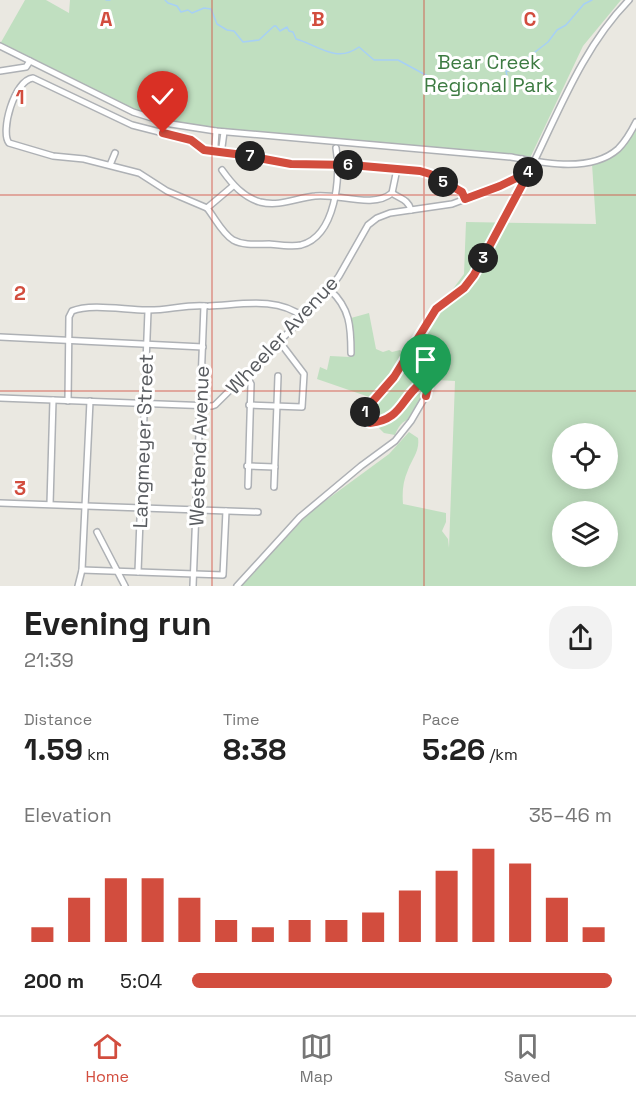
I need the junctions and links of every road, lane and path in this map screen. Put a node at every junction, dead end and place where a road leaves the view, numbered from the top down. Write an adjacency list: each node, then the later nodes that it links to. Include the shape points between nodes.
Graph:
1 (629, 0): 13 (street, via 590,49)
2 (0, 46): 3 (street)
3 (30, 61): 4 (street, via 26,67); 8 (street, via 133,112 171,124)
4 (0, 71)
5 (0, 113): 6 (street)
6 (8, 114): 14 (street, via 19,85 33,78 132,125 191,140 204,150 291,164); 15 (street, via 5,141 53,156)
7 (636, 122): 13 (street, via 618,149 599,160)
8 (216, 131): 9 (street); 9 (street, via 215,144 222,145)
9 (224, 132): 12 (street)
10 (336, 148): 14 (street)
11 (115, 153): 15 (street)
12 (522, 159): 13 (street); 18 (street)
13 (534, 162): 18 (street)
14 (338, 164): 16 (street); 21 (street)
15 (110, 165): 23 (street, via 139,173 167,191)
16 (397, 169): 20 (street); 22 (street, via 430,174 462,192)
17 (222, 170): 19 (street)
18 (529, 172): 22 (street, Wheeler Avenue); 64 (street, via 474,275 464,288 436,309 394,377 364,412 364,419 370,423 389,418 418,385 426,385 426,396 404,433 300,517)
19 (233, 186): 21 (street, via 254,200 267,203); 23 (street)
20 (392, 194): 21 (street, via 376,200); 24 (street, via 403,198)
21 (334, 197): 23 (street, via 329,220 307,243 295,245 234,240)
22 (465, 199): 24 (street, Wheeler Avenue, via 441,207)
23 (207, 208)
24 (411, 210): 25 (street, Wheeler Avenue, via 383,216 368,225)
25 (330, 290): 28 (street, Wheeler Avenue); 34 (street, via 339,298 350,320)
26 (207, 306): 27 (street); 28 (street, via 271,304); 33 (street, Westend Avenue)
27 (148, 310): 30 (street, via 72,310); 32 (street, Langmeyer Street)
28 (303, 317): 31 (street, Wheeler Avenue)
29 (0, 337): 30 (street)
30 (69, 339): 32 (street); 39 (street)
31 (279, 341): 35 (street, Wheeler Avenue); 44 (street, via 304,374 302,407)
32 (147, 343): 33 (street); 41 (street, Langmeyer Street)
33 (203, 347): 43 (street, Westend Avenue)
34 (351, 353)
35 (246, 375): 42 (street, via 251,384); 43 (street, Wheeler Avenue, via 215,405)
36 (278, 376): 44 (street)
37 (0, 398): 38 (street, Wheeler Avenue)
38 (53, 400): 39 (street, Wheeler Avenue); 50 (street)
39 (68, 401): 40 (street, Wheeler Avenue)
40 (90, 401): 41 (street, Wheeler Avenue); 51 (street)
41 (145, 404): 43 (street, Wheeler Avenue); 52 (street, Langmeyer Street)
42 (250, 405): 44 (street); 45 (street)
43 (200, 406): 53 (street, Westend Avenue)
44 (277, 406): 46 (street)
45 (248, 466): 46 (street); 47 (street)
46 (275, 467): 48 (street)
47 (249, 486)
48 (274, 487)
49 (0, 503): 50 (street)
50 (50, 504): 51 (street)
51 (85, 506): 52 (street); 57 (street)
52 (141, 507): 53 (street); 59 (street, Langmeyer Street)
53 (196, 510): 54 (street); 60 (street, Westend Avenue)
54 (226, 511): 55 (street); 60 (street, via 223,575)
55 (258, 512)
56 (97, 532): 58 (street)
57 (82, 570): 58 (street); 61 (street)
58 (118, 571): 59 (street); 62 (street)
59 (138, 572): 60 (street)
60 (193, 574): 63 (street, Westend Avenue)
61 (78, 586)
62 (125, 586)
63 (193, 586)
64 (237, 586)

